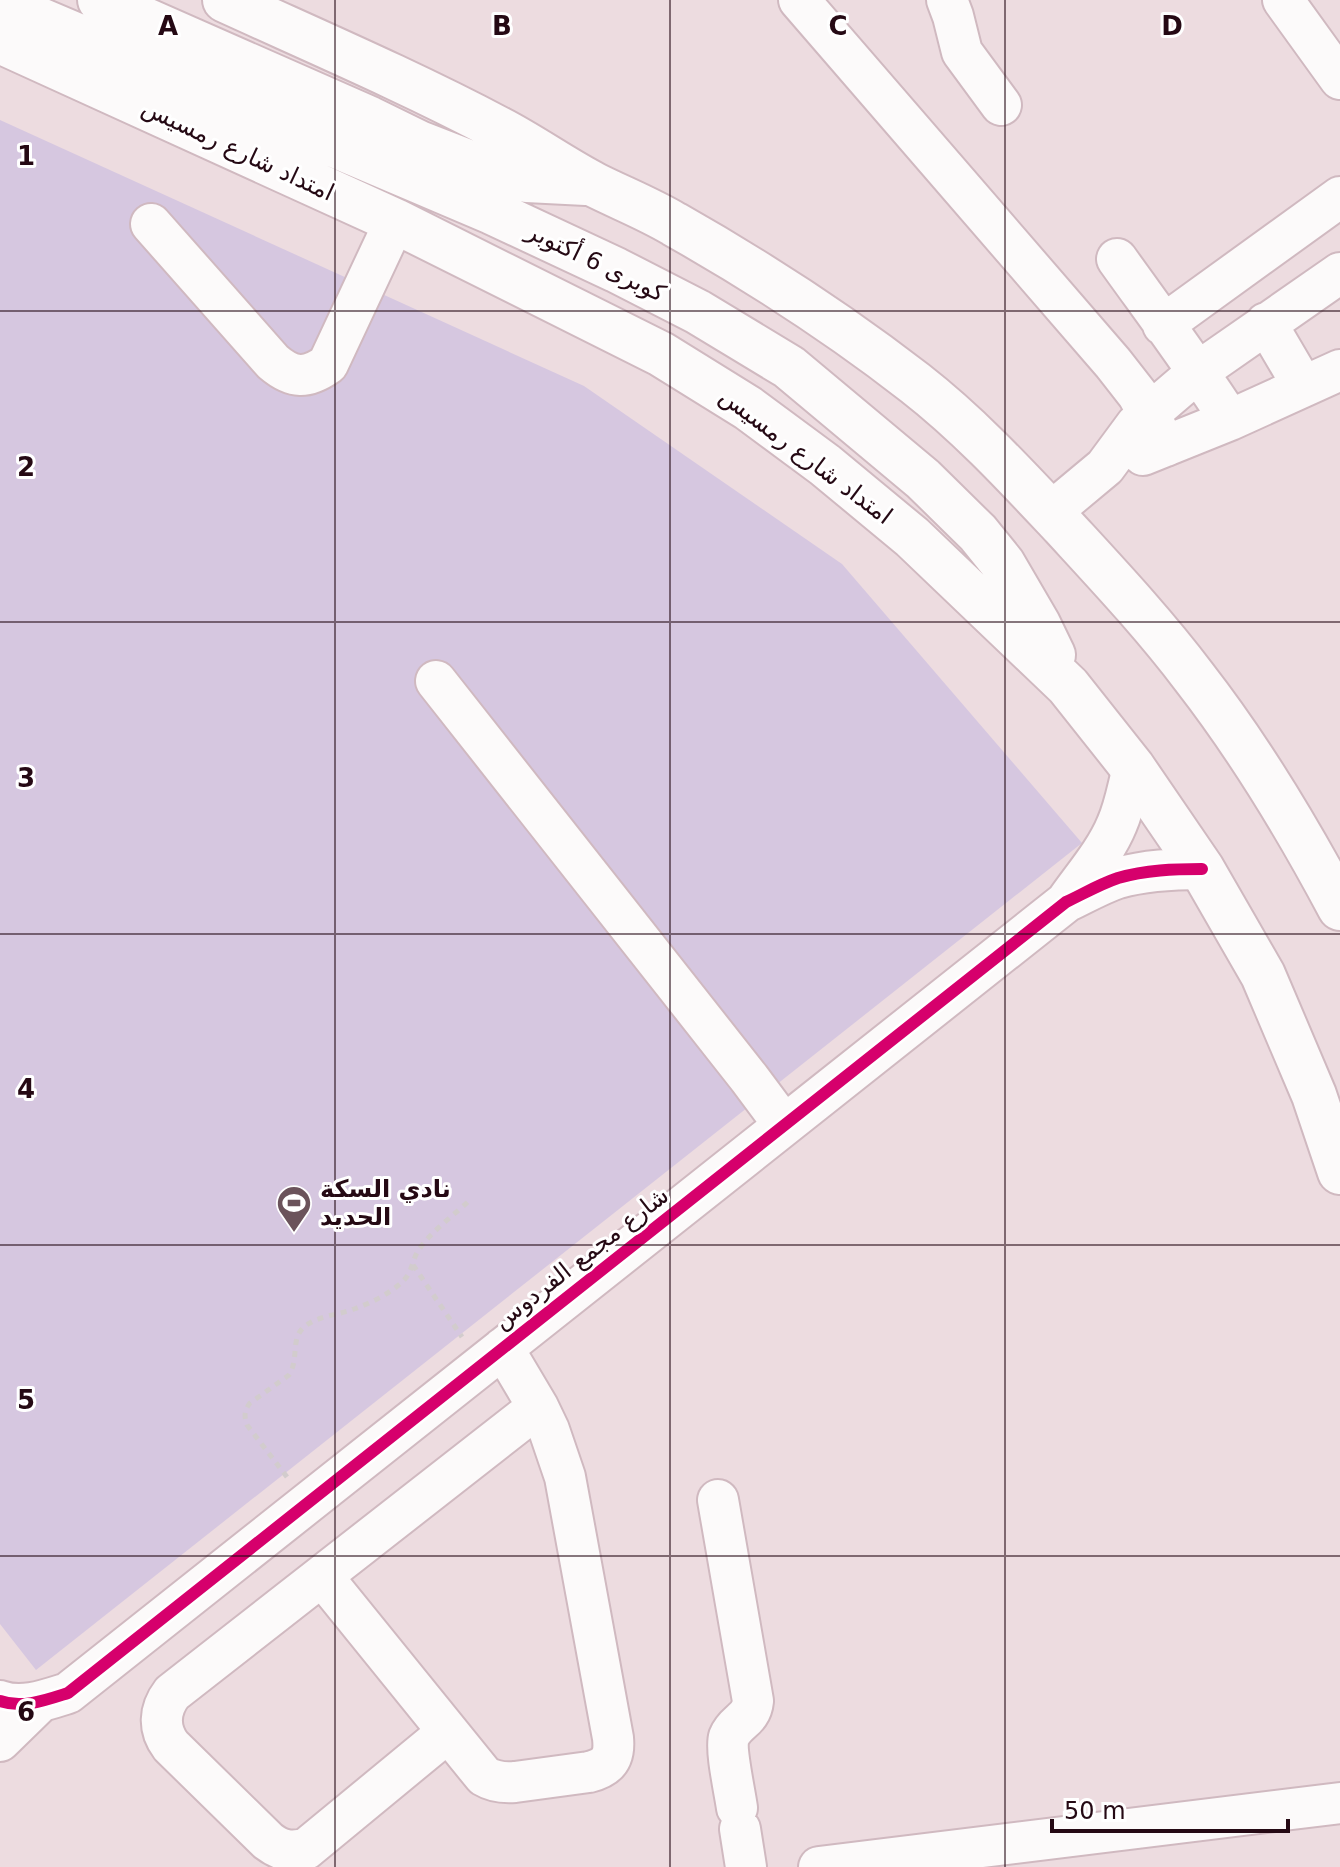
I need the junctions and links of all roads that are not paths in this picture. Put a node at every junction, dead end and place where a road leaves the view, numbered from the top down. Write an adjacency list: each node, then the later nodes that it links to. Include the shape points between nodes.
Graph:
1 (100, 0): 10 (highway, كوبرى 6 أكتوبر, via 478,166 527,180)
2 (225, 0): 10 (highway, via 437,97)
3 (799, 0): 22 (street, via 1113,363)
4 (952, 2): 9 (street, via 962,52)
5 (0, 3): 25 (highway, كوبرى 6 أكتوبر, via 616,270 789,367 923,479 978,533 1003,564)
6 (1298, 5): 8 (street)
7 (0, 41): 12 (highway, امتداد شارع رمسيس)
8 (1340, 79)
9 (1001, 105)
10 (592, 184): 23 (highway, via 672,222 861,342 966,426)
11 (1340, 197): 17 (street)
12 (395, 221): 13 (street, via 328,364 300,376 273,362); 25 (highway, امتداد شارع رمسيس, via 661,354 748,408 912,537)
13 (151, 224)
14 (1117, 259): 17 (street)
15 (1340, 273): 16 (street)
16 (1266, 323): 19 (street); 20 (street)
17 (1163, 325): 19 (street)
18 (1340, 370): 20 (street)
19 (1199, 371): 21 (street); 22 (street)
20 (1303, 386): 21 (street)
21 (1230, 420): 22 (street)
22 (1158, 429): 23 (street)
23 (1051, 512): 29 (highway, via 1193,675 1260,768)
24 (436, 681): 30 (street)
25 (1068, 686): 26 (highway, امتداد شارع رمسيس)
26 (1133, 768): 27 (highway, امتداد شارع رمسيس); 28 (street, شارع مجمع الفردوس, via 1117,824)
27 (1202, 869): 28 (street, شارع مجمع الفردوس, via 1119,878); 31 (highway, امتداد شارع رمسيس, via 1263,975)
28 (1066, 902): 30 (street, شارع مجمع الفردوس)
29 (1340, 908)
30 (784, 1125): 32 (street, شارع مجمع الفردوس)
31 (1340, 1172)
32 (492, 1356): 33 (street); 37 (street, شارع مجمع الفردوس, via 68,1693)
33 (538, 1407): 35 (street); 38 (street, via 571,1501 614,1750 601,1769 504,1783 484,1776)
34 (718, 1500): 41 (street, via 753,1701 748,1717 727,1742)
35 (322, 1576): 38 (street); 38 (street, via 172,1693 161,1720 165,1739 268,1841 293,1852 306,1849)
36 (0, 1701): 37 (street, شارع مجمع الفردوس)
37 (40, 1702): 39 (street)
38 (448, 1732)
39 (0, 1741)
40 (1340, 1803): 42 (street)
41 (741, 1835)
42 (819, 1867)

